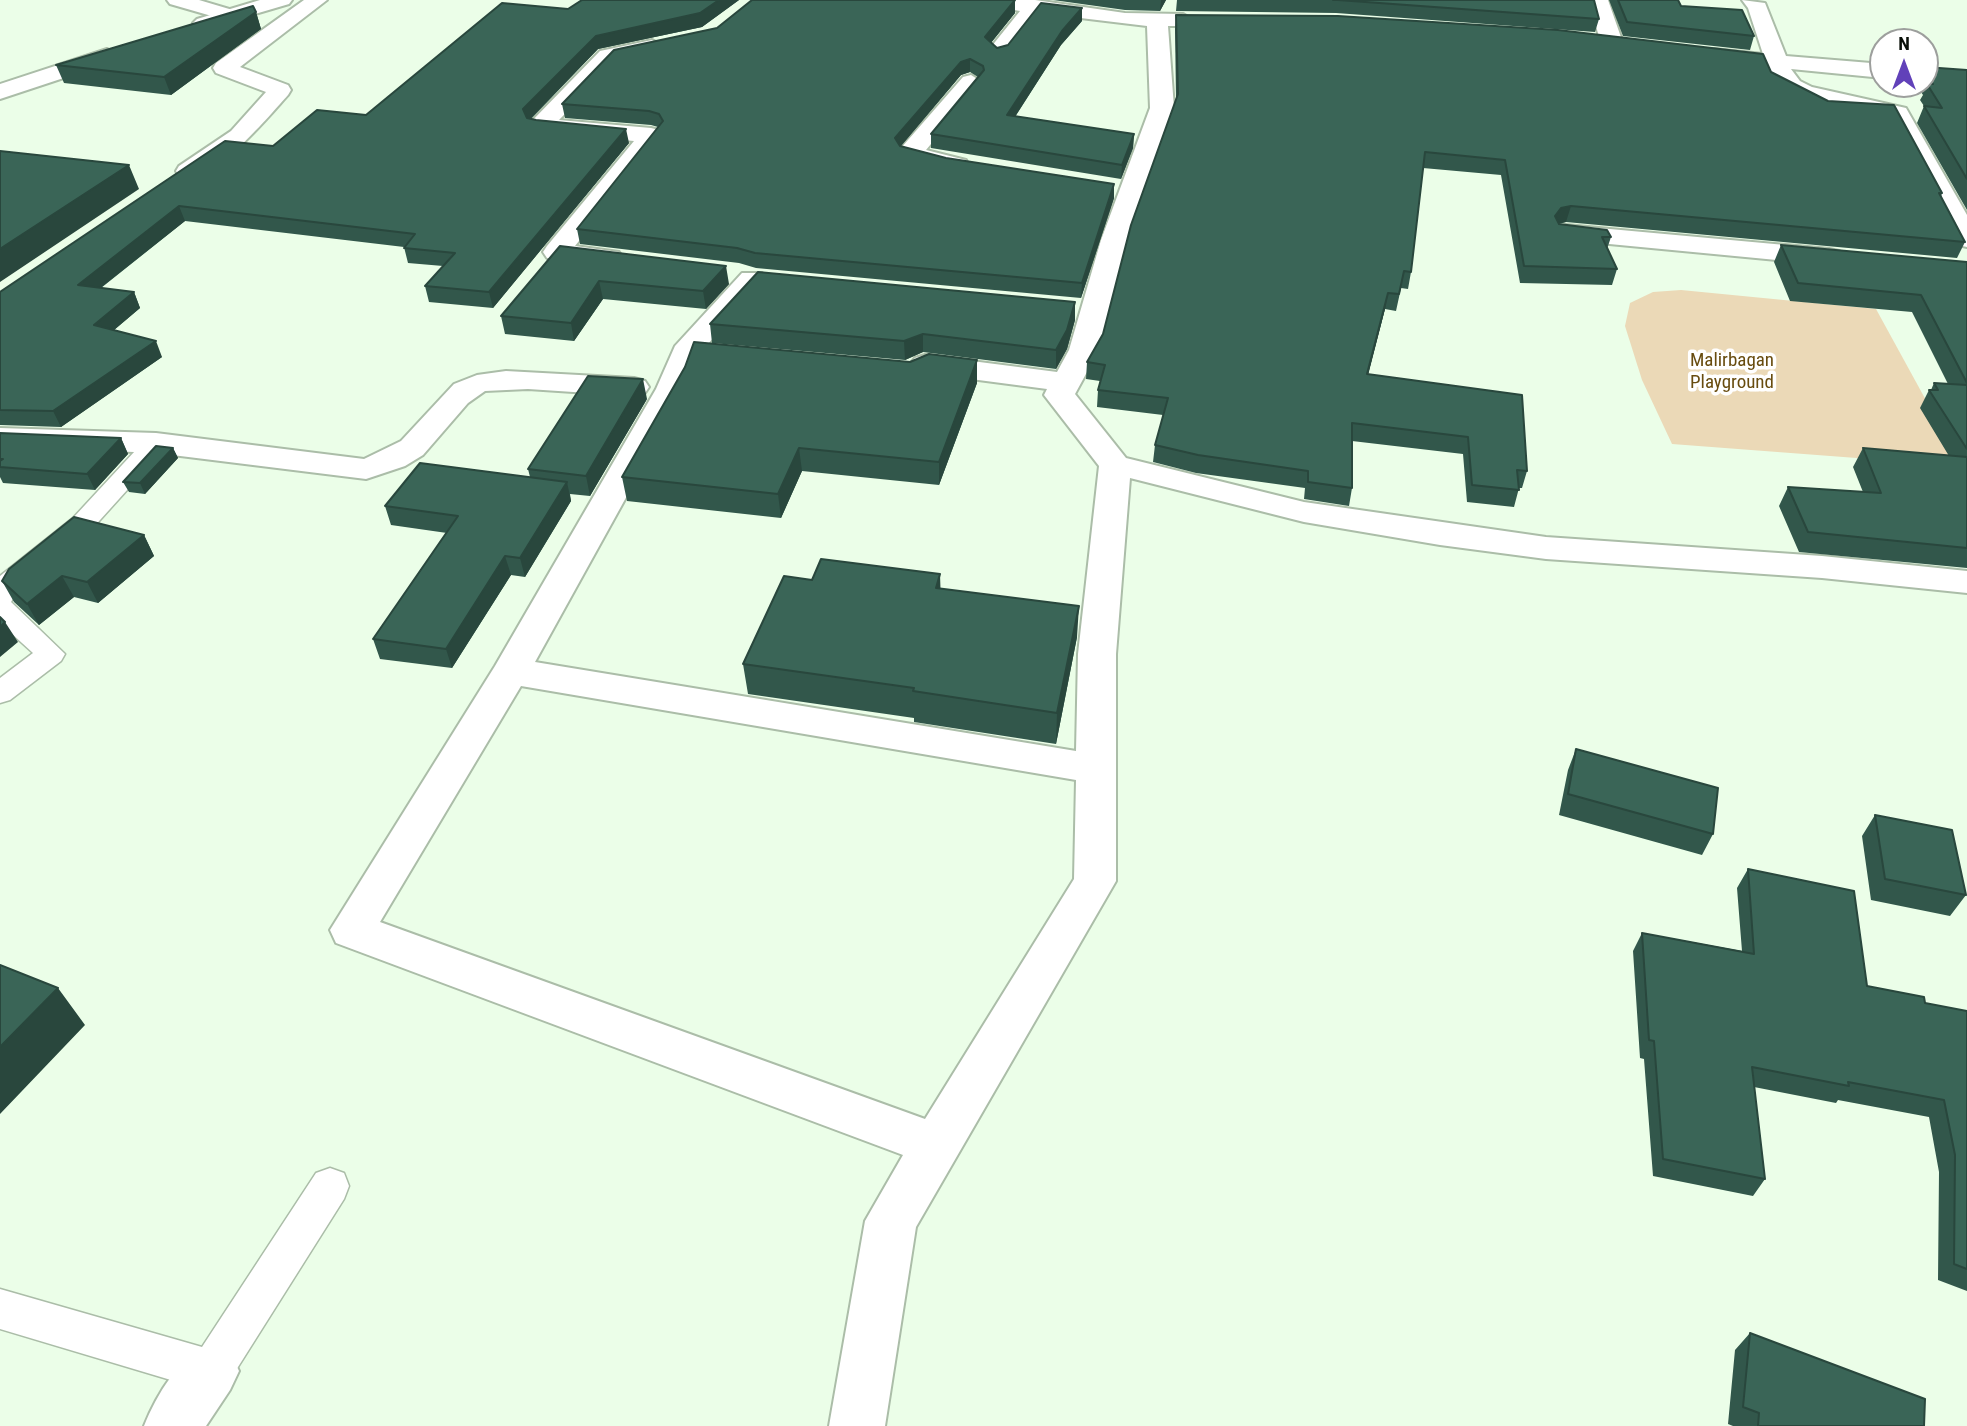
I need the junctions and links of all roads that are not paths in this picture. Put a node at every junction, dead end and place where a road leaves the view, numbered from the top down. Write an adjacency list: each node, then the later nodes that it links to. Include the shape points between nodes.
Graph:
1 (177, 0): 8 (street)
2 (282, 0): 8 (street)
3 (317, 0): 24 (street, via 224,68 280,90 239,136)
4 (987, 0): 7 (street)
5 (1598, 0): 14 (street)
6 (1752, 0): 19 (street)
7 (1034, 6): 9 (street); 17 (street)
8 (229, 15): 11 (street)
9 (1157, 19): 10 (street); 33 (street, via 1162,108 1119,189 1114,240 1080,310 1084,350)
10 (1198, 20)
11 (178, 32)
12 (1589, 40): 14 (street)
13 (672, 42): 28 (street, via 608,56 540,125 651,135 548,261)
14 (1612, 43): 15 (street)
15 (1637, 47)
16 (127, 49): 22 (street)
17 (998, 52)
18 (1688, 53): 19 (street)
19 (1780, 64): 20 (street); 26 (street, via 1786,81 1798,89 1898,113)
20 (1869, 70)
21 (971, 82): 23 (street, via 911,153)
22 (0, 92)
23 (986, 169)
24 (173, 181)
25 (1566, 233): 27 (street)
26 (1967, 239)
27 (1857, 260)
28 (633, 261)
29 (753, 278): 30 (street)
30 (685, 352): 31 (street); 34 (street)
31 (725, 355)
32 (897, 372): 33 (street, via 911,373 923,364)
33 (1066, 382): 37 (street, via 1059,395)
34 (671, 389): 36 (street, via 505,380 475,384 457,397 418,443 397,459 366,468); 41 (street)
35 (0, 437): 36 (street)
36 (156, 443): 39 (lane, via 82,524 8,583)
37 (1115, 465): 38 (street, via 1304,512 1440,534 1546,548); 43 (street, via 1097,654)
38 (1967, 582)
39 (0, 597)
40 (0, 607): 42 (lane, via 51,654)
41 (511, 671): 43 (street); 44 (street, via 352,930)
42 (0, 693)
43 (1096, 769): 44 (street, via 1094,881)
44 (936, 1145): 49 (street, via 891,1221)
45 (330, 1186): 47 (lane)
46 (0, 1309): 47 (lane)
47 (211, 1371): 48 (street)
48 (172, 1426)
49 (857, 1426)

